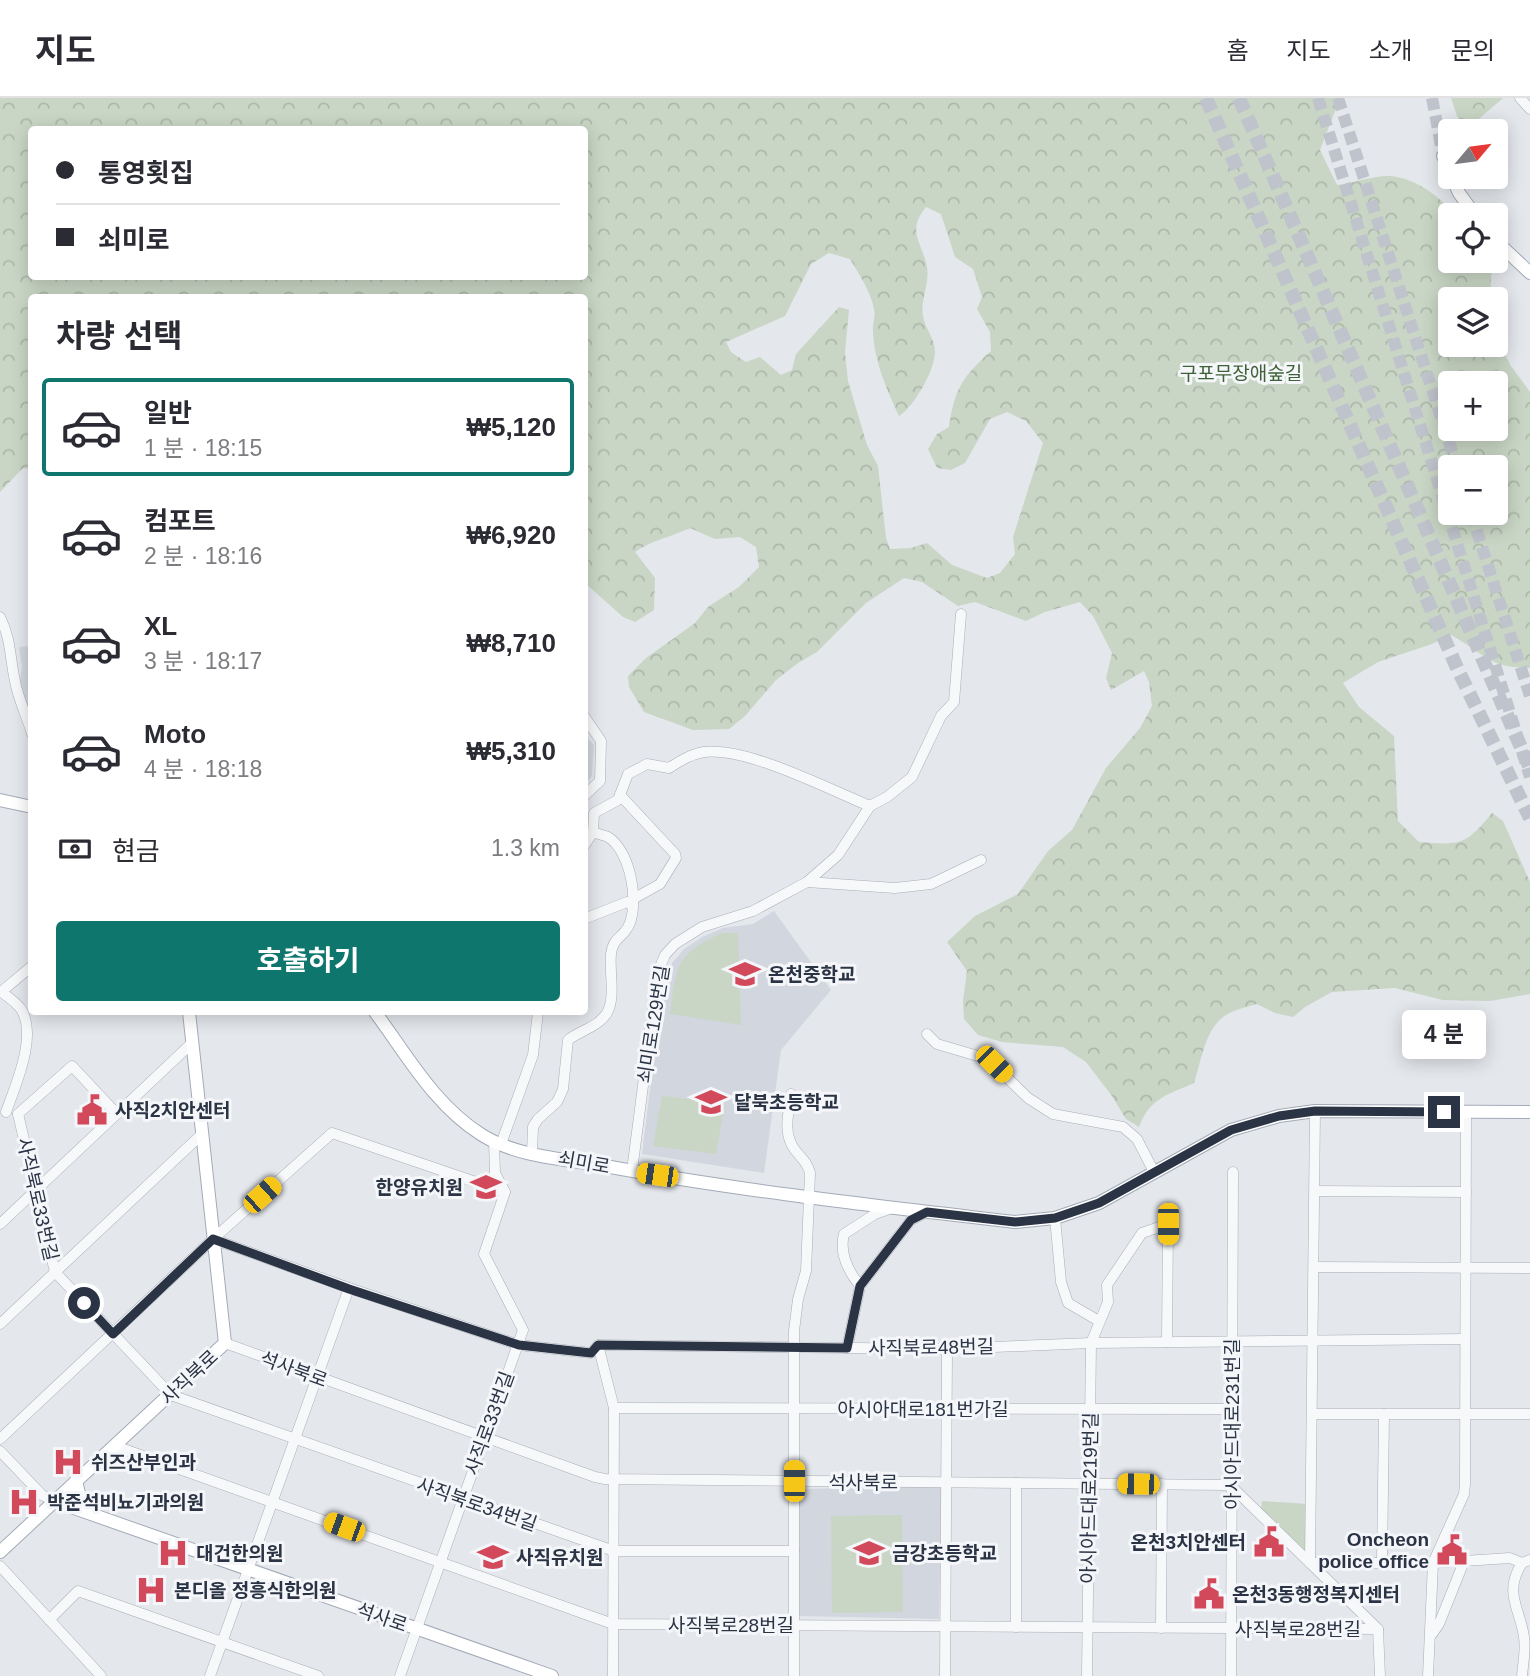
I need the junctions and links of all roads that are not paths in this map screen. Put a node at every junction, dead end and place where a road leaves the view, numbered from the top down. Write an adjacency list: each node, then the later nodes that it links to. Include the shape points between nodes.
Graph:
1 (1520, 98): 2 (street)
2 (1530, 109)
3 (1508, 252): 4 (main road)
4 (1530, 273)
5 (961, 614): 13 (street, 쇠미로129번길, via 954,702 941,716 912,777)
6 (0, 617): 8 (street)
7 (588, 722): 9 (street, via 601,741 600,780)
8 (28, 724)
9 (588, 792)
10 (620, 795): 13 (street, via 628,774 648,764 669,768 705,752 761,760); 14 (street, via 594,813); 18 (street, via 676,858 660,884)
11 (0, 800): 12 (main road)
12 (28, 806)
13 (870, 806): 17 (street, 쇠미로129번길, via 838,855)
14 (593, 832): 15 (street); 18 (street, via 608,837 620,850 629,869)
15 (588, 840)
16 (981, 860): 17 (street, via 931,884 895,888)
17 (807, 882): 37 (street, 쇠미로129번길, via 753,911 702,927 665,956 654,1000)
18 (632, 902): 19 (street); 36 (street, via 628,926 613,943 609,1010 599,1024 568,1040 563,1089 557,1102 533,1126)
19 (588, 917)
20 (28, 970): 21 (street)
21 (1, 991): 33 (street, via 21,1009 26,1029 19,1077)
22 (189, 1015): 26 (main road, 사직북로)
23 (377, 1015): 35 (main road, 쇠미로, via 443,1104)
24 (538, 1015): 35 (street, via 533,1055)
25 (927, 1034): 38 (street, via 937,1044 988,1059 1028,1098 1052,1114 1123,1126 1137,1139)
26 (192, 1043): 32 (street); 34 (main road, 사직북로)
27 (791, 1094): 44 (street, via 787,1131 792,1146 809,1166)
28 (1315, 1111): 29 (main road, 쇠미로); 38 (main road, 쇠미로, via 1231,1130); 41 (street)
29 (1466, 1112): 30 (main road, 쇠미로); 43 (street)
30 (1530, 1112)
31 (18, 1114): 32 (street, 사직북로33번길, via 72,1066); 33 (street); 40 (street, 사직북로33번길)
32 (117, 1114): 40 (street)
33 (3, 1115)
34 (202, 1134): 49 (main road, 사직북로); 53 (street)
35 (497, 1142): 36 (main road, 쇠미로); 42 (street, via 495,1173)
36 (532, 1153): 37 (main road, 쇠미로)
37 (632, 1171): 44 (main road, 쇠미로)
38 (1154, 1172): 47 (main road, 쇠미로, via 1099,1203)
39 (1233, 1172): 62 (street, 아시아드대로231번길)
40 (37, 1189): 48 (street); 53 (street, 사직북로33번길)
41 (1315, 1191): 43 (street); 50 (street)
42 (505, 1192): 49 (street, via 332,1133); 65 (street, via 484,1254 523,1330)
43 (1466, 1192): 51 (street)
44 (809, 1196): 45 (main road, 쇠미로); 67 (street, via 806,1272 798,1299)
45 (893, 1208): 46 (main road, 쇠미로); 54 (street, via 844,1234 846,1261)
46 (927, 1212): 47 (main road, 쇠미로, via 1015,1222); 54 (street, via 911,1220)
47 (1055, 1218): 56 (street, via 1060,1282 1068,1303)
48 (0, 1224)
49 (213, 1239): 55 (street, 사직북로48번길); 58 (street); 63 (main road, 사직북로)
50 (1314, 1267): 51 (street); 60 (street)
51 (1466, 1268): 52 (street); 59 (street)
52 (1530, 1268)
53 (55, 1272): 57 (street); 58 (street, 사직북로33번길)
54 (860, 1286): 68 (street)
55 (349, 1289): 65 (street, 사직북로48번길); 70 (street)
56 (1099, 1321): 61 (street, 아시아드대로219번길, via 1108,1302 1107,1285 1142,1233 1168,1224); 64 (street, 아시아드대로219번길)
57 (0, 1324)
58 (113, 1334): 71 (street, 사직북로33번길); 83 (street)
59 (1465, 1339): 60 (street, 사직북로48번길); 79 (street)
60 (1313, 1341): 62 (street, 사직북로48번길); 77 (street)
61 (1167, 1342): 62 (street, 사직북로48번길); 64 (street, 사직북로48번길)
62 (1232, 1342): 76 (street, 아시아드대로231번길)
63 (225, 1343): 70 (street, 석사북로); 71 (main road, 사직북로)
64 (1091, 1343): 69 (street, 사직북로48번길); 75 (street, 아시아드대로219번길)
65 (519, 1345): 66 (street, 사직북로48번길, via 591,1353); 81 (street, 사직로33번길)
66 (598, 1345): 67 (street, 사직북로48번길); 72 (street)
67 (794, 1348): 68 (street, 사직북로48번길); 73 (street)
68 (847, 1348): 69 (street, 사직북로48번길)
69 (947, 1349): 74 (street)
70 (318, 1377): 81 (street, 석사북로); 82 (street)
71 (171, 1395): 82 (street, 사직북로34번길); 84 (main road, 사직북로)
72 (614, 1408): 73 (street, 아시아대로181번가길); 86 (street)
73 (794, 1408): 74 (street, 아시아대로181번가길); 88 (street)
74 (947, 1409): 75 (street, 아시아대로181번가길); 89 (street)
75 (1090, 1409): 76 (street, 아시아대로181번가길); 91 (street, 아시아드대로219번길)
76 (1232, 1409): 93 (street, 아시아드대로231번길)
77 (1312, 1414): 78 (street); 104 (street)
78 (1384, 1414): 79 (street); 105 (street)
79 (1465, 1414): 80 (street); 106 (street, via 1464,1494)
80 (1530, 1414)
81 (483, 1436): 86 (street, 석사북로, via 595,1477); 94 (street, 사직로33번길)
82 (295, 1438): 94 (street, 사직북로34번길); 96 (street)
83 (0, 1439)
84 (115, 1446): 87 (main road, 사직북로); 96 (street, 사직북로28번길)
85 (0, 1451): 95 (street)
86 (614, 1479): 88 (street, 석사북로); 98 (street)
87 (76, 1481): 95 (main road, 사직북로); 97 (main road)
88 (794, 1481): 89 (street, 석사북로); 99 (street)
89 (946, 1482): 90 (street, 석사북로); 112 (street)
90 (1017, 1483): 91 (street, 석사북로); 113 (street)
91 (1089, 1483): 92 (street, 석사북로); 114 (street, 아시아드대로219번길)
92 (1162, 1484): 93 (street, 석사북로); 115 (street)
93 (1232, 1487): 104 (street); 117 (street, 아시아드대로231번길)
94 (461, 1499): 98 (street, 사직북로34번길); 102 (street, 사직로33번길)
95 (54, 1501): 97 (main road, 석사로); 100 (main road, 사직북로)
96 (272, 1502): 102 (street, 사직북로28번길); 108 (street)
97 (83, 1510): 108 (main road, 석사로)
98 (614, 1551): 99 (street, 사직북로34번길); 110 (street)
99 (794, 1551): 111 (street)
100 (0, 1552)
101 (1465, 1559): 103 (street); 106 (street); 119 (street)
102 (439, 1562): 110 (street, 사직북로28번길); 116 (street, 사직로33번길)
103 (1526, 1562): 134 (street, via 1517,1572 1513,1591 1524,1634)
104 (1310, 1563): 105 (street); 118 (street)
105 (1382, 1563): 106 (street)
106 (1433, 1563): 119 (street)
107 (0, 1566): 109 (street)
108 (247, 1570): 116 (main road, 석사로); 120 (street)
109 (49, 1620): 120 (street, via 78,1591); 122 (street)
110 (613, 1624): 111 (street, 사직북로28번길); 127 (street)
111 (794, 1626): 112 (street, 사직북로28번길); 128 (street)
112 (945, 1626): 113 (street, 사직북로28번길); 129 (street)
113 (1016, 1627): 114 (street, 사직북로28번길)
114 (1088, 1628): 115 (street, 사직북로28번길); 130 (street, 아시아드대로219번길)
115 (1161, 1628): 117 (street, 사직북로28번길)
116 (415, 1629): 125 (street, 사직로33번길); 126 (main road, 석사로)
117 (1231, 1629): 118 (street, 사직북로28번길); 131 (street, 아시아드대로231번길)
118 (1378, 1629): 132 (street)
119 (1431, 1634): 133 (street)
120 (223, 1641): 121 (street); 123 (street)
121 (299, 1673): 124 (street)
122 (101, 1676)
123 (210, 1676)
124 (318, 1676)
125 (400, 1676)
126 (552, 1676)
127 (613, 1676)
128 (794, 1676)
129 (945, 1676)
130 (1087, 1676)
131 (1231, 1676)
132 (1380, 1676)
133 (1428, 1676)
134 (1522, 1676)

